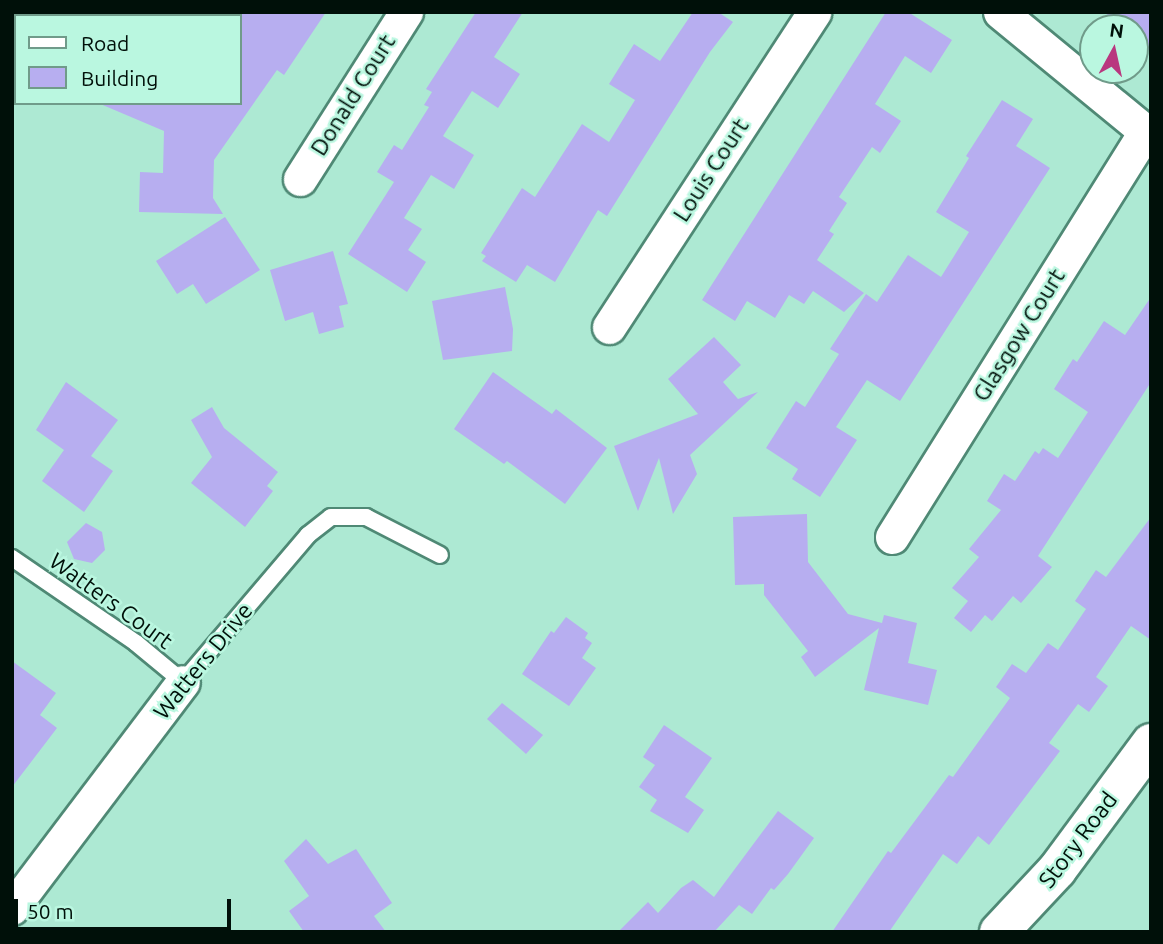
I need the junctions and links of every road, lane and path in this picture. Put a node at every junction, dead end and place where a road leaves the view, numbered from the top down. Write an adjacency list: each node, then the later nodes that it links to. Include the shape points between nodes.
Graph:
1 (406, 12): 5 (street, Donald Court)
2 (814, 12): 6 (street, Louis Court)
3 (1000, 12): 4 (street)
4 (1148, 134): 7 (street, Glasgow Court)
5 (300, 179)
6 (609, 327)
7 (892, 537)
8 (440, 555): 10 (lane, Watters Drive, via 366,517 331,517 308,535)
9 (12, 558): 10 (lane, Watters Court, via 136,643)
10 (183, 682): 12 (street, Watters Drive)
11 (1151, 743): 13 (street, Story Road, via 1057,870)
12 (12, 908)
13 (999, 932)

